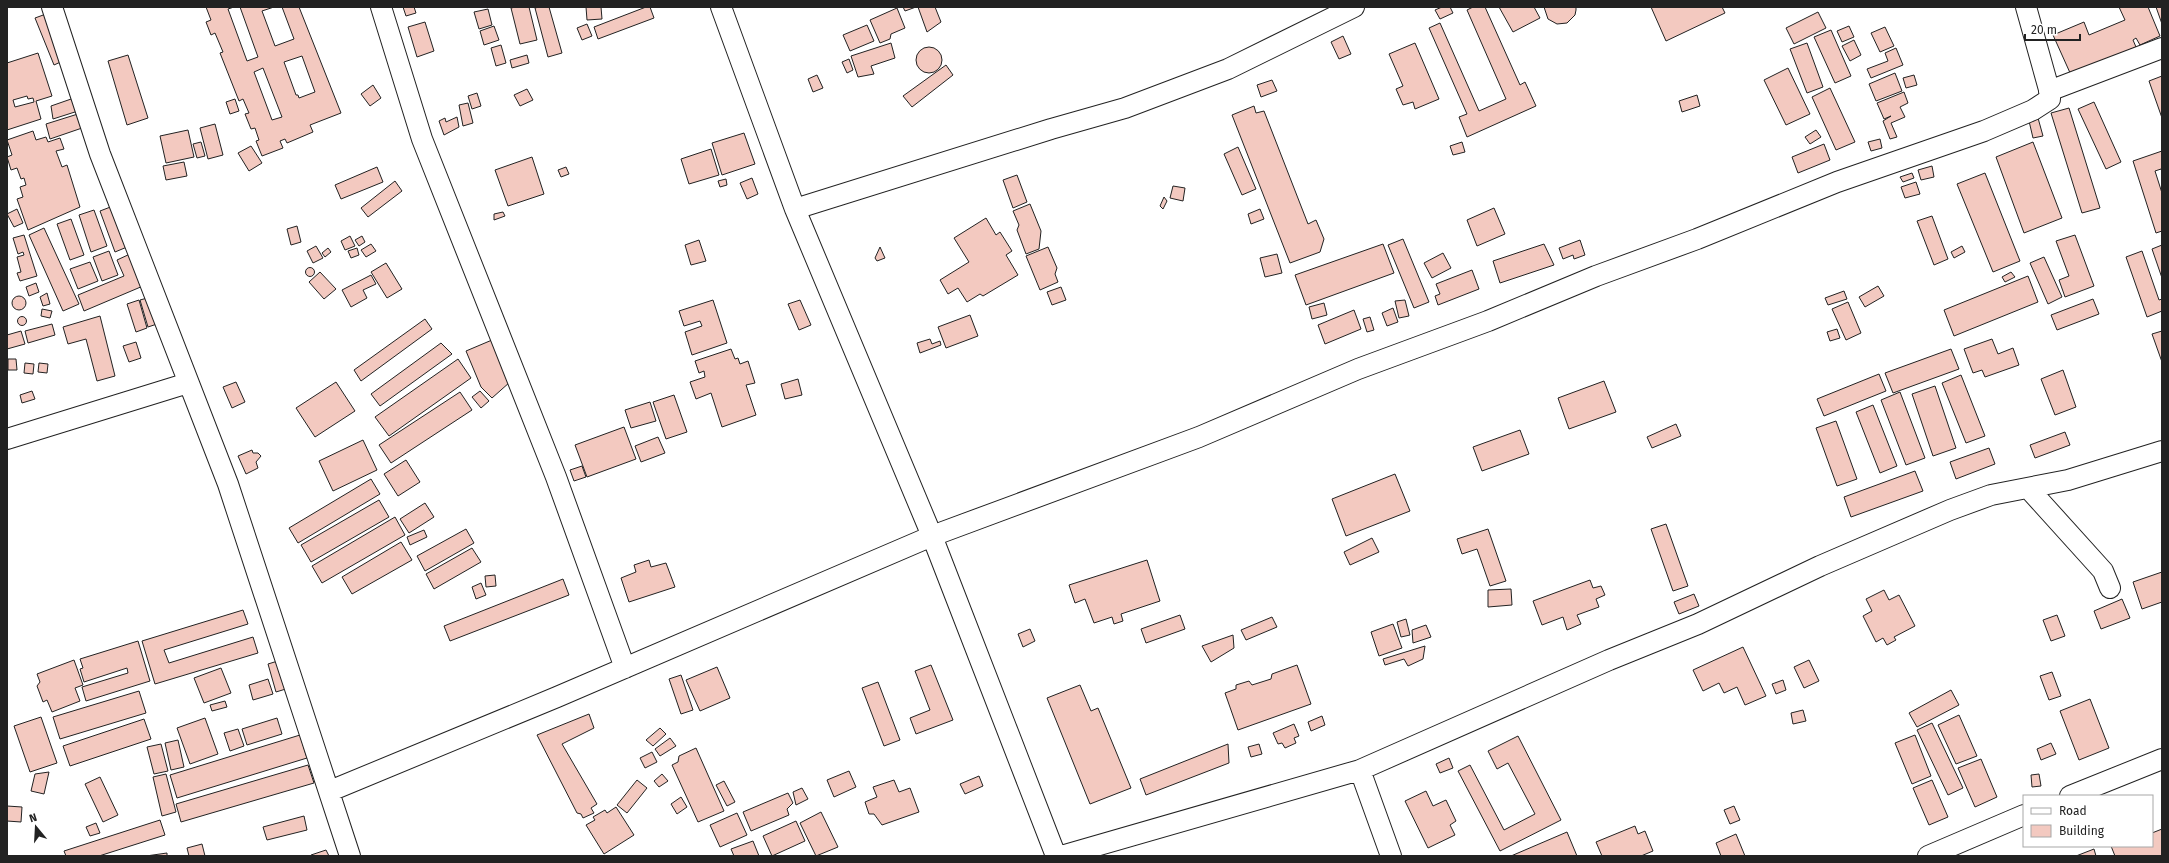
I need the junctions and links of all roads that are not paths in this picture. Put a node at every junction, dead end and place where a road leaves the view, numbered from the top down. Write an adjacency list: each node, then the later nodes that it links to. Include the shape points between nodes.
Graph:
1 (52, 7): 9 (street, via 100,154)
2 (381, 7): 15 (street, via 422,139 556,478)
3 (721, 7): 8 (street)
4 (1354, 7): 8 (street, via 1228,69 1125,108)
5 (2026, 7): 7 (street)
6 (2162, 48): 7 (street)
7 (2050, 90): 13 (street, via 2050,99 2033,110 1984,130 1836,182 1488,321 1358,369 1199,437)
8 (795, 209): 13 (street)
9 (188, 383): 10 (street); 18 (street, via 228,484)
10 (7, 439)
11 (2162, 451): 12 (street, via 2068,480)
12 (2028, 488): 14 (street, via 2103,571); 17 (street, via 1991,495 1950,510 1820,566 1698,624 1608,660)
13 (932, 536): 15 (street); 22 (street)
14 (2110, 588)
15 (625, 668): 18 (street)
16 (2162, 759): 19 (street)
17 (1360, 770): 23 (street); 24 (street)
18 (330, 791): 21 (street)
19 (2072, 795)
20 (2023, 815): 25 (street)
21 (350, 856)
22 (1056, 856)
23 (1061, 856)
24 (1391, 856)
25 (1928, 856)

